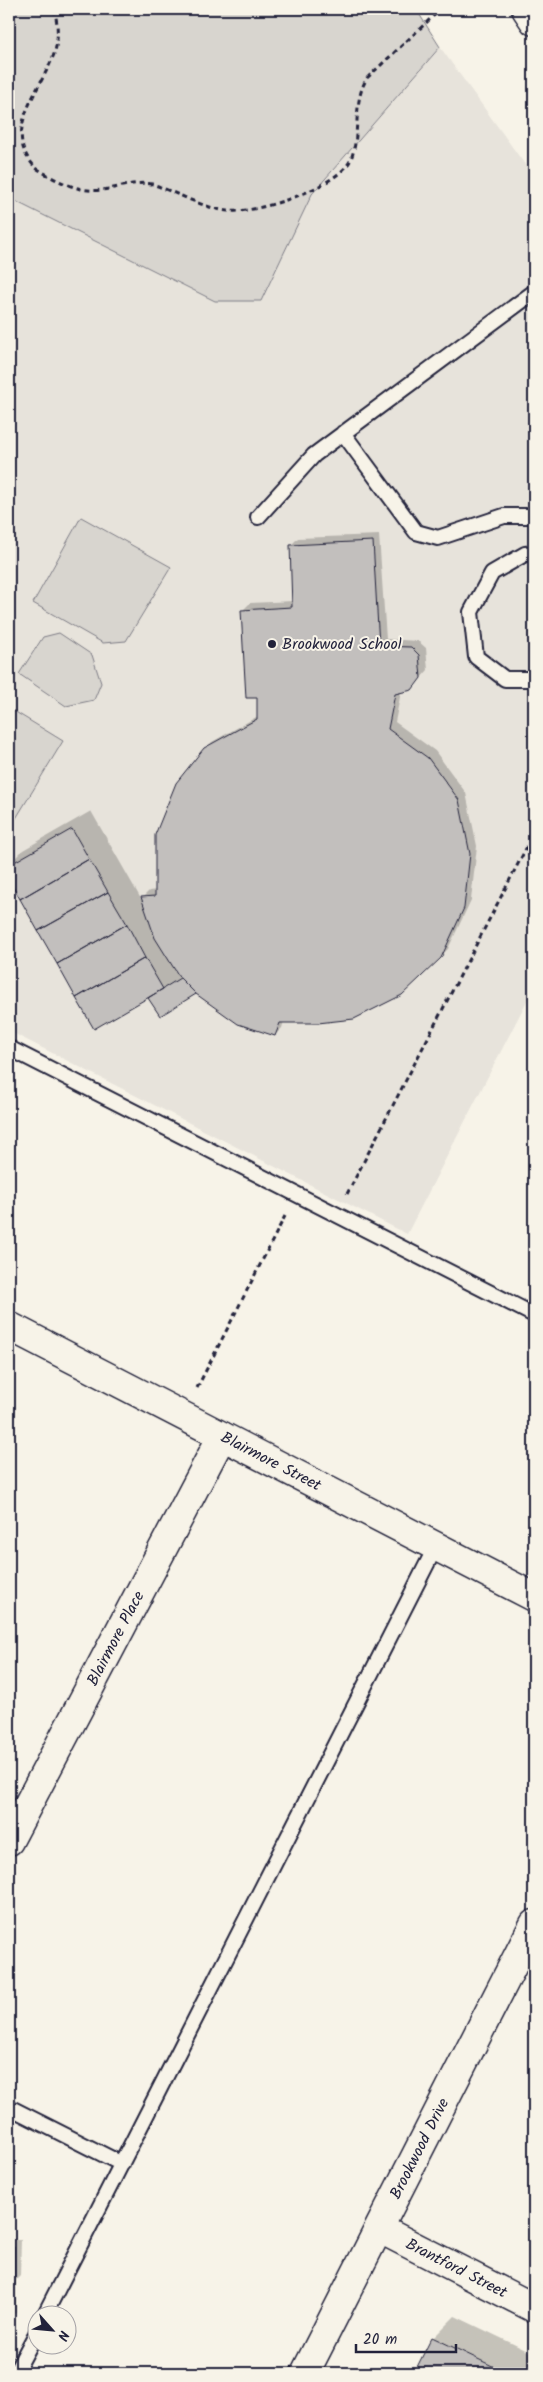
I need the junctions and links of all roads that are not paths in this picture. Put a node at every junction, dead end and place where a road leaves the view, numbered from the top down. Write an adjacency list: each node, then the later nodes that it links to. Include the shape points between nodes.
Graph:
1 (526, 9): 2 (street)
2 (534, 20)
3 (534, 292): 4 (lane)
4 (343, 433): 5 (lane, via 416,532 438,538 504,516); 6 (lane, via 314,455)
5 (534, 516)
6 (258, 517)
7 (534, 553): 8 (lane, via 525,554 492,573 470,612 476,657 505,678)
8 (534, 679)
9 (9, 1048): 10 (lane)
10 (534, 1315)
11 (9, 1326): 12 (street, Blairmore Street)
12 (222, 1436): 13 (street, Blairmore Street); 15 (street, Blairmore Place)
13 (436, 1546): 14 (street, Blairmore Street); 18 (lane)
14 (534, 1597)
15 (9, 1842)
16 (534, 1924): 19 (street, Brookwood Drive)
17 (9, 2107): 18 (lane)
18 (122, 2164): 20 (lane)
19 (380, 2229): 21 (street, Brantford Street); 24 (street, Brookwood Drive)
20 (50, 2304)
21 (534, 2308)
22 (28, 2350): 23 (lane)
23 (16, 2373)
24 (305, 2373)

